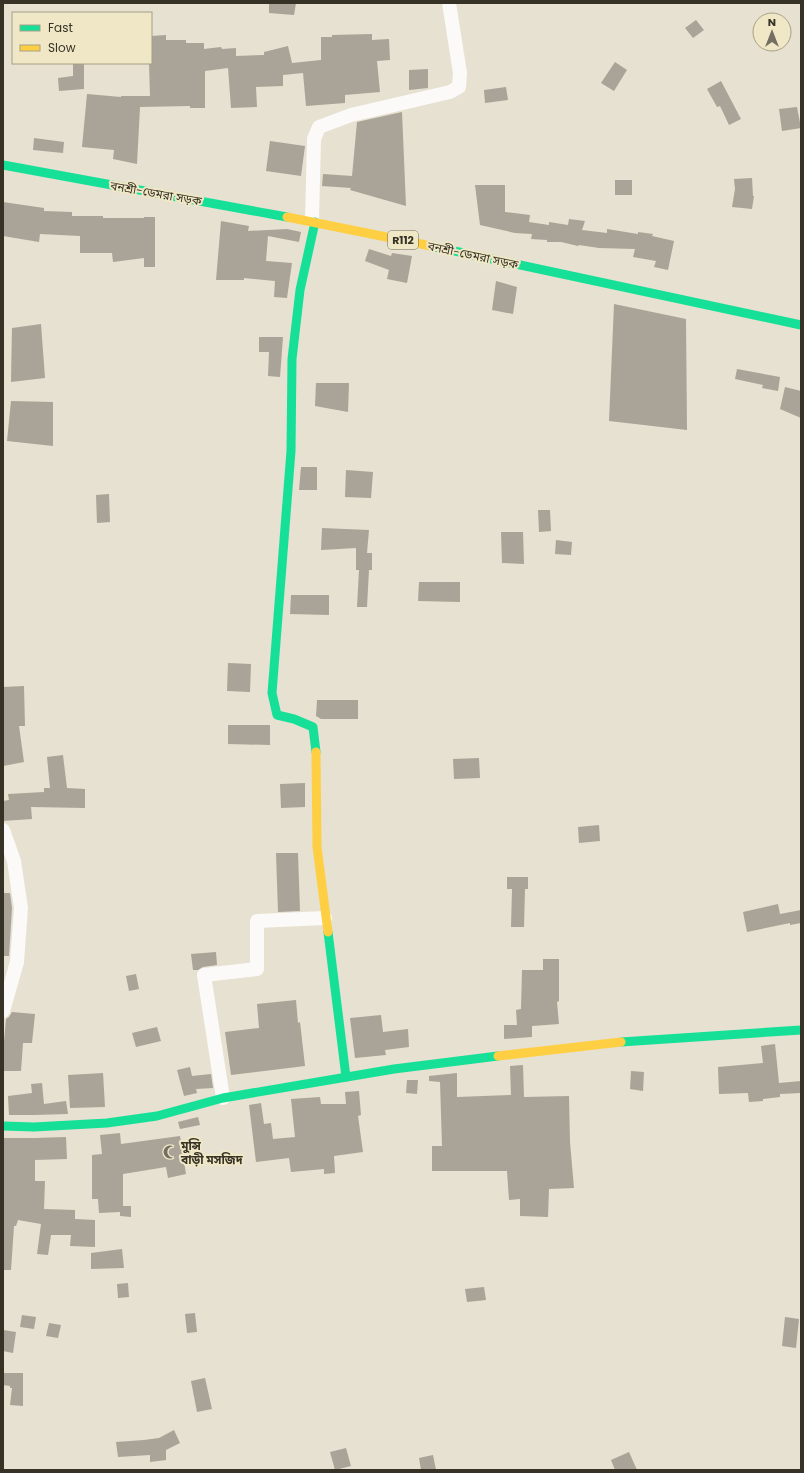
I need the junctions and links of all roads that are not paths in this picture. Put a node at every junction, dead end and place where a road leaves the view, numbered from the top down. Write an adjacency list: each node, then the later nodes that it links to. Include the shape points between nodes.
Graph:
1 (449, 3): 3 (street, via 460,73 459,87 450,92 351,115 319,127 314,138)
2 (3, 165): 3 (main road, বনশ্রী-ডেমরা সড়ক / R112)
3 (313, 221): 4 (main road, বনশ্রী-ডেমরা সড়ক / R112); 6 (main road, via 300,290 292,359 291,452 272,693 277,715 312,727 316,751 317,847)
4 (801, 325)
5 (3, 830): 7 (street, via 14,861 21,908 17,962)
6 (325, 918): 9 (main road); 10 (street, via 257,921 257,970 204,975)
7 (3, 1011)
8 (801, 1030): 9 (main road, via 614,1042 394,1068)
9 (346, 1077): 10 (main road)
10 (223, 1098): 11 (main road, via 157,1116 114,1122 34,1127)
11 (3, 1126)

